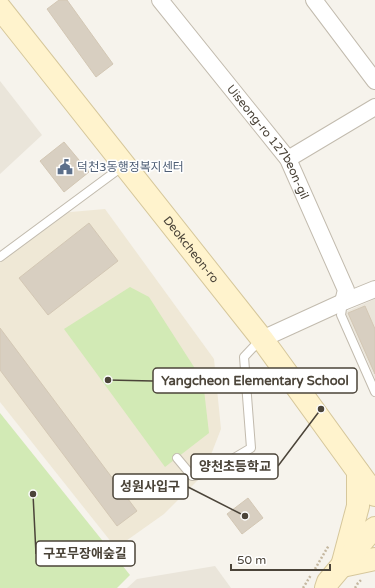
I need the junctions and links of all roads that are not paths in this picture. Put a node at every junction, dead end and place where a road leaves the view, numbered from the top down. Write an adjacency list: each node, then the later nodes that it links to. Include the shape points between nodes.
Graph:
1 (160, 0): 6 (street, Uiseong-ro 127beon-gil)
2 (314, 0): 4 (street)
3 (0, 8): 7 (main road, Deokcheon-ro)
4 (375, 81)
5 (375, 107): 6 (street)
6 (288, 160): 10 (street, Uiseong-ro 127beon-gil, via 346,290)
7 (124, 165): 8 (lane); 11 (main road, Deokcheon-ro)
8 (0, 257)
9 (375, 289): 10 (street)
10 (343, 302): 11 (street); 12 (lane, via 341,315)
11 (262, 339): 13 (lane, via 244,357 252,448 209,473 192,476); 14 (main road, Deokcheon-ro)
12 (375, 392)
13 (178, 458)
14 (358, 472): 15 (main road, Deokcheon-ro); 18 (main road, via 358,506)
15 (375, 495)
16 (375, 528): 18 (main road)
17 (375, 559): 18 (main road)
18 (342, 566): 19 (main road)
19 (326, 588)

